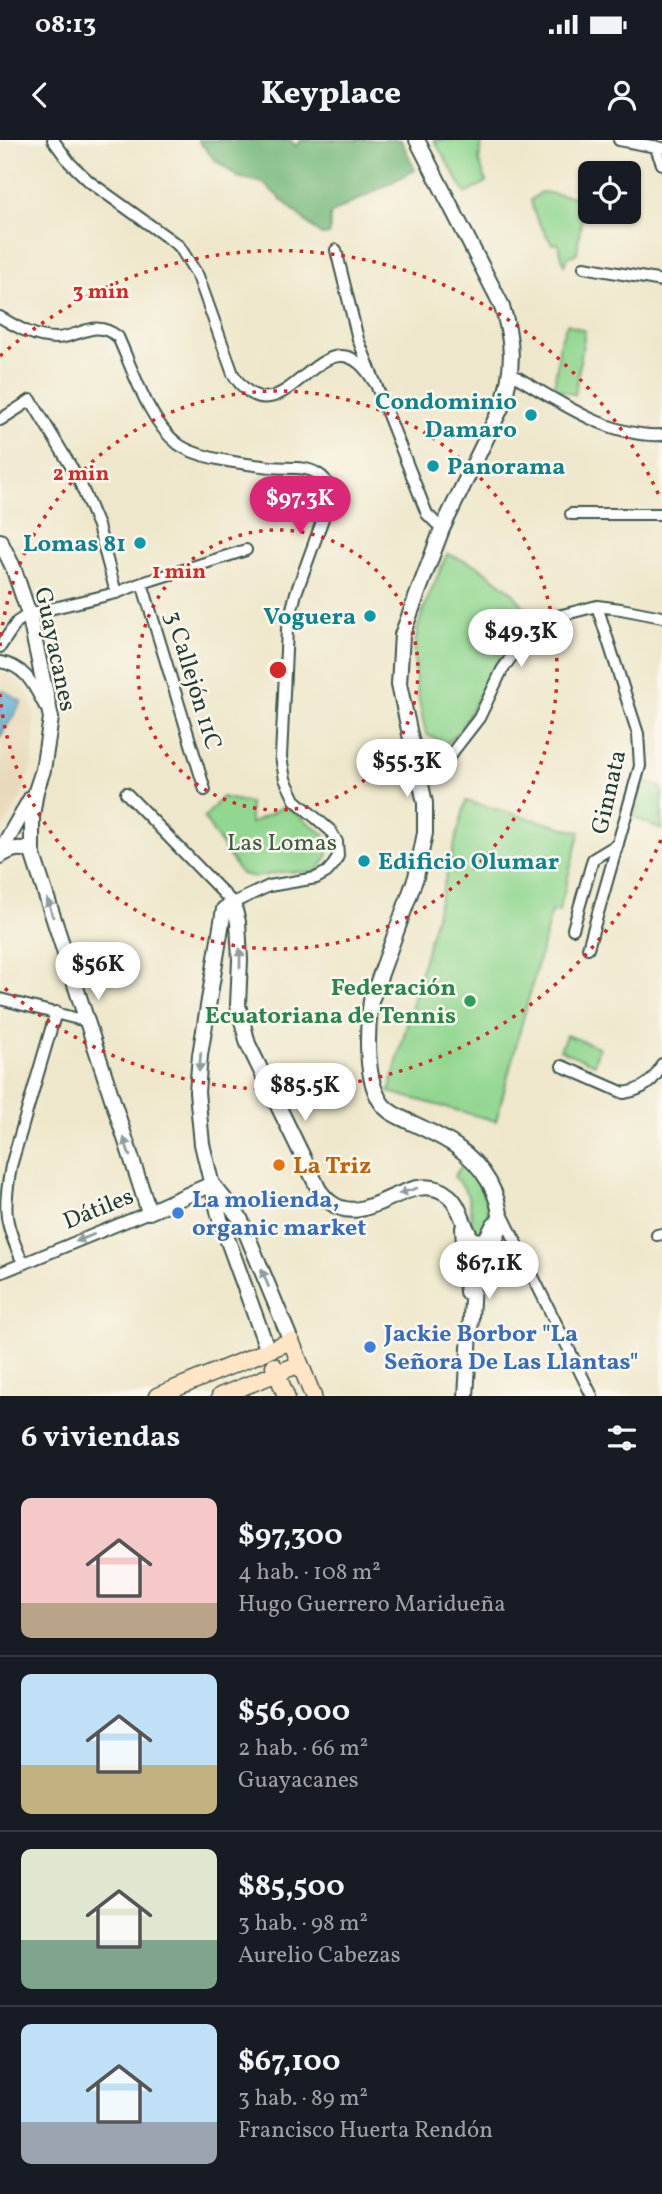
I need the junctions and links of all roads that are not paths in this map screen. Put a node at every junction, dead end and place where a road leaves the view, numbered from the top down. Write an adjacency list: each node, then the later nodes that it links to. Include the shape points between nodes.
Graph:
1 (52, 140): 11 (street, via 90,182 178,246 198,276 240,387 258,398 272,396 327,358 340,355 364,365)
2 (416, 140): 10 (street, via 501,304 513,354)
3 (619, 140): 4 (street)
4 (658, 147): 5 (street)
5 (662, 164)
6 (336, 250): 11 (street)
7 (584, 267): 8 (street)
8 (662, 281)
9 (0, 317): 34 (street, via 30,334 57,338 107,329 118,337 157,421 180,445 202,454 313,471 328,486 329,502 287,629 281,757 295,800 331,831 338,856 327,872 316,878 269,886)
10 (510, 373): 13 (street, via 615,428); 16 (street, via 502,406)
11 (374, 382): 16 (street, via 427,514)
12 (0, 420): 20 (street, via 31,400 78,478 98,526)
13 (662, 435)
14 (571, 514): 15 (street)
15 (662, 514)
16 (442, 529): 27 (street, via 402,635 399,660 399,684)
17 (0, 541): 22 (street, Guayacanes)
18 (246, 550): 19 (street)
19 (142, 583): 20 (street); 28 (street, 3 Callejón 11C)
20 (116, 593): 22 (street)
21 (597, 606): 23 (street); 27 (street, via 558,616 524,639 502,670 479,718 448,758); 31 (street, Ginnata, via 640,745 640,766)
22 (29, 614): 24 (street, via 17,622); 26 (street, Guayacanes)
23 (662, 617)
24 (0, 647)
25 (0, 662): 26 (street, via 20,669 30,679)
26 (51, 718): 29 (street, Guayacanes)
27 (419, 773): 43 (street, via 425,803 423,850 371,1001 373,1082 388,1111 452,1142 473,1160)
28 (205, 790)
29 (36, 791): 32 (street, Guayacanes); 33 (street)
30 (126, 793): 34 (street)
31 (618, 844): 35 (street, via 593,859); 36 (street, Ginnata)
32 (32, 852): 33 (street, via 24,848); 39 (street, Guayacanes, one-way to 32)
33 (0, 854)
34 (233, 903): 42 (street, one-way to 42, via 224,909 197,1092); 45 (street, one-way to 34, via 453,1199 431,1186 360,1210 331,1204 319,1190 248,1044 237,1005 239,922)
35 (573, 929)
36 (589, 948)
37 (0, 999): 38 (street)
38 (56, 1012): 39 (street); 47 (street, via 7,1191 5,1214)
39 (86, 1021): 44 (street, Guayacanes, one-way to 39)
40 (662, 1064): 41 (street, via 646,1086 624,1093)
41 (562, 1066)
42 (212, 1184): 44 (street, Dátiles); 51 (street, one-way to 42, via 240,1218); 52 (street, via 220,1219)
43 (498, 1205): 45 (street, via 486,1239 472,1239); 46 (street); 48 (street, via 498,1237)
44 (149, 1212): 47 (street, Dátiles, one-way to 47)
45 (460, 1217): 50 (street)
46 (524, 1261): 48 (street, via 502,1253); 60 (street)
47 (23, 1264): 49 (street, Dátiles)
48 (477, 1269): 50 (street)
49 (0, 1273)
50 (470, 1327): 59 (street)
51 (290, 1341): 52 (main road); 53 (main road)
52 (268, 1350): 54 (main road); 55 (main road)
53 (300, 1364): 54 (main road); 58 (main road)
54 (277, 1373): 56 (main road); 57 (main road)
55 (157, 1396)
56 (220, 1396)
57 (286, 1396)
58 (313, 1396)
59 (466, 1396)
60 (592, 1396)

